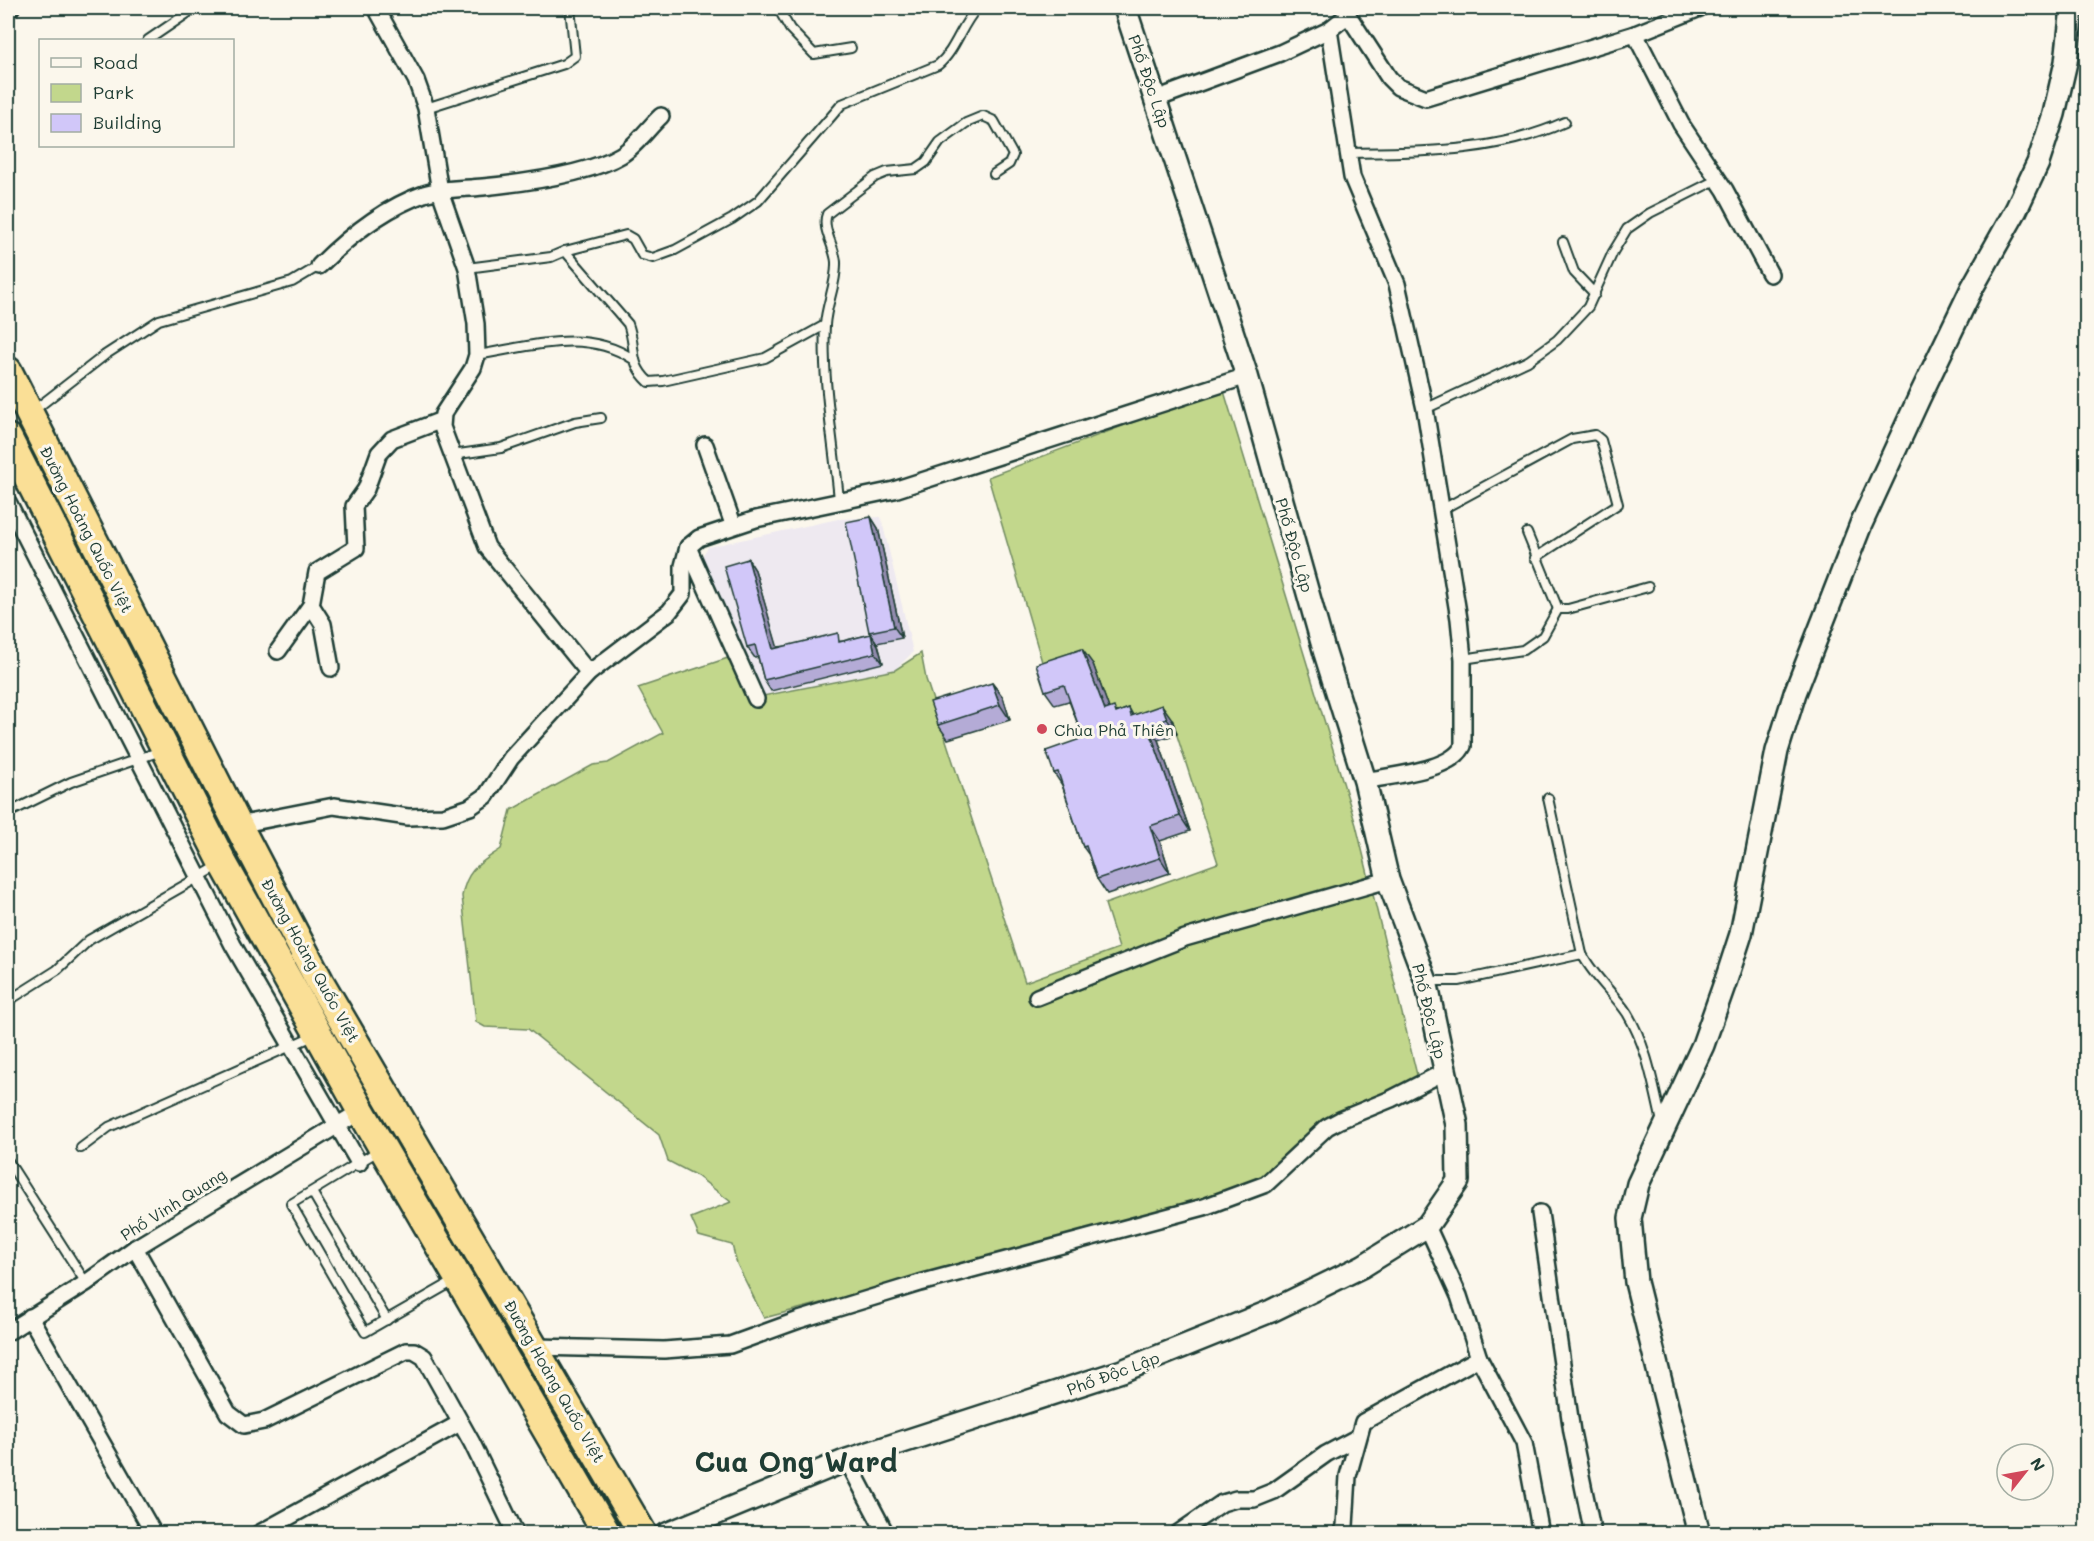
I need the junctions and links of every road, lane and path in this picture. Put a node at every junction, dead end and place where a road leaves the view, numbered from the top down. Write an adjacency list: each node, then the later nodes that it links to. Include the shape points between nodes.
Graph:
1 (195, 8): 12 (lane)
2 (376, 8): 15 (street, via 416,80)
3 (570, 8): 15 (lane, via 576,48 575,56 564,64)
4 (778, 8): 13 (lane, via 790,29 814,54)
5 (978, 8): 23 (lane, via 965,21 948,57 938,65 842,104 758,201 732,219 653,258 642,255 633,239 626,236)
6 (1125, 8): 14 (street, Phố Độc Lập)
7 (1700, 8): 11 (street)
8 (2072, 8): 73 (street, via 2066,62 2038,163 1918,398 1861,524 1795,693 1777,751 1741,934 1703,1045)
9 (1350, 10): 10 (street); 11 (street, via 1389,78 1398,87 1426,98)
10 (1322, 33): 14 (street, via 1280,53); 18 (street)
11 (1635, 34): 20 (street, via 1681,124)
12 (150, 39)
13 (851, 48)
14 (1156, 99): 32 (street, Phố Độc Lập)
15 (426, 108): 21 (street)
16 (661, 116): 21 (street, via 622,154 606,162 546,180)
17 (1565, 122): 18 (lane, via 1491,146)
18 (1348, 153): 33 (street, via 1352,177 1397,284)
19 (994, 174): 28 (lane, via 1009,164 1013,155 994,121 983,116 940,142 916,169 875,177 827,214 826,228 836,265)
20 (1718, 179): 26 (street); 27 (lane, via 1627,229)
21 (440, 191): 24 (street, via 414,198 380,216 344,241); 25 (street)
22 (1563, 242): 27 (lane, via 1574,272)
23 (565, 251): 25 (lane, via 552,257); 30 (lane, via 628,324)
24 (319, 266): 34 (lane, via 291,282 159,320 105,355)
25 (467, 268): 29 (street)
26 (1770, 274)
27 (1595, 294): 33 (lane, via 1557,340 1528,361)
28 (825, 325): 30 (lane, via 765,358 663,381 649,382); 40 (lane)
29 (477, 355): 30 (lane, via 564,340 589,340 615,347); 36 (street)
30 (633, 359)
31 (8, 371): 34 (highway, Đường Hoàng Quốc Việt)
32 (1247, 376): 40 (street, via 894,490); 57 (street, Phố Độc Lập)
33 (1425, 409): 42 (street)
34 (29, 414): 60 (highway, Đường Hoàng Quốc Việt)
35 (601, 418): 39 (lane, via 575,422 501,448)
36 (442, 420): 39 (street); 48 (street, via 392,439 379,453 366,489 354,506 356,548 316,572)
37 (8, 438): 55 (highway, Đường Hoàng Quốc Việt)
38 (705, 446): 43 (street)
39 (452, 455): 53 (street, via 487,547)
40 (839, 500): 43 (street)
41 (8, 502): 56 (street)
42 (1440, 511): 46 (lane, via 1572,440 1595,435 1601,440 1618,504); 51 (street)
43 (733, 524): 45 (street, via 699,538)
44 (1527, 533): 46 (lane)
45 (688, 547): 53 (street, via 683,594 669,612); 54 (street)
46 (1535, 558): 49 (lane)
47 (1648, 587): 49 (lane)
48 (311, 605): 50 (street); 52 (street, via 323,624)
49 (1558, 609): 51 (lane, via 1543,636 1523,650)
50 (278, 651)
51 (1463, 659): 57 (street, via 1463,746 1459,756 1444,764)
52 (331, 668)
53 (589, 673): 60 (street, via 511,758 486,796 470,807 443,816 408,818 334,806)
54 (756, 699)
55 (165, 750): 56 (lane); 61 (highway, Đường Hoàng Quốc Việt)
56 (139, 759): 59 (lane, via 71,782); 62 (street)
57 (1365, 781): 63 (street, Phố Độc Lập)
58 (1548, 798): 64 (lane)
59 (8, 813)
60 (238, 825): 87 (highway, Đường Hoàng Quốc Việt, via 320,982)
61 (223, 863): 62 (lane); 68 (highway, Đường Hoàng Quốc Việt)
62 (199, 877): 67 (lane, via 89,940 57,970); 69 (street)
63 (1388, 880): 65 (street, Phố Độc Lập); 66 (street, via 1185,938)
64 (1582, 954): 65 (lane, via 1459,981); 73 (lane, via 1588,967 1625,1010 1641,1038)
65 (1426, 981): 70 (street, Phố Độc Lập)
66 (1037, 997)
67 (8, 1001)
68 (317, 1034): 69 (lane); 71 (highway, Đường Hoàng Quốc Việt)
69 (291, 1046): 72 (street); 74 (lane, via 109,1126)
70 (1444, 1072): 80 (street, Phố Độc Lập, via 1457,1125 1458,1181); 87 (street, via 1327,1127 1266,1184 1204,1207 920,1283 730,1345 664,1350)
71 (361, 1111): 72 (street, Phố Vinh Quang); 75 (highway, Đường Hoàng Quốc Việt)
72 (337, 1125): 77 (street); 81 (street, Phố Vinh Quang)
73 (1664, 1127): 103 (street, via 1638,1184 1630,1218 1645,1326)
74 (81, 1148)
75 (382, 1148): 77 (lane); 82 (highway, Đường Hoàng Quốc Việt)
76 (8, 1161): 83 (lane)
77 (358, 1163): 78 (lane)
78 (312, 1192): 85 (lane); 85 (lane, via 291,1204 365,1332)
79 (1540, 1213): 102 (street, via 1572,1432)
80 (1427, 1226): 88 (street, via 1459,1296); 91 (street, Phố Độc Lập, via 1363,1266 1271,1311 1122,1371)
81 (135, 1248): 83 (street, Phố Vinh Quang); 89 (street, via 228,1413 244,1425 264,1421 406,1351 424,1357)
82 (459, 1279): 85 (lane); 95 (highway, Đường Hoàng Quốc Việt)
83 (86, 1283): 84 (street, Phố Vinh Quang)
84 (30, 1317): 86 (street, Phố Vinh Quang); 92 (street)
85 (387, 1320)
86 (8, 1332)
87 (536, 1347): 96 (highway, Đường Hoàng Quốc Việt)
88 (1479, 1358): 90 (street, via 1368,1418); 101 (street, via 1524,1443)
89 (460, 1423): 93 (street); 94 (street)
90 (1358, 1437): 99 (street, via 1326,1454 1274,1491 1254,1499 1222,1503); 100 (street, via 1348,1476)
91 (847, 1460): 97 (street, Phố Độc Lập); 98 (street)
92 (154, 1533)
93 (258, 1533)
94 (516, 1533)
95 (607, 1533)
96 (643, 1533)
97 (667, 1533)
98 (886, 1533)
99 (1177, 1533)
100 (1342, 1533)
101 (1541, 1533)
102 (1593, 1533)
103 (1699, 1533)

